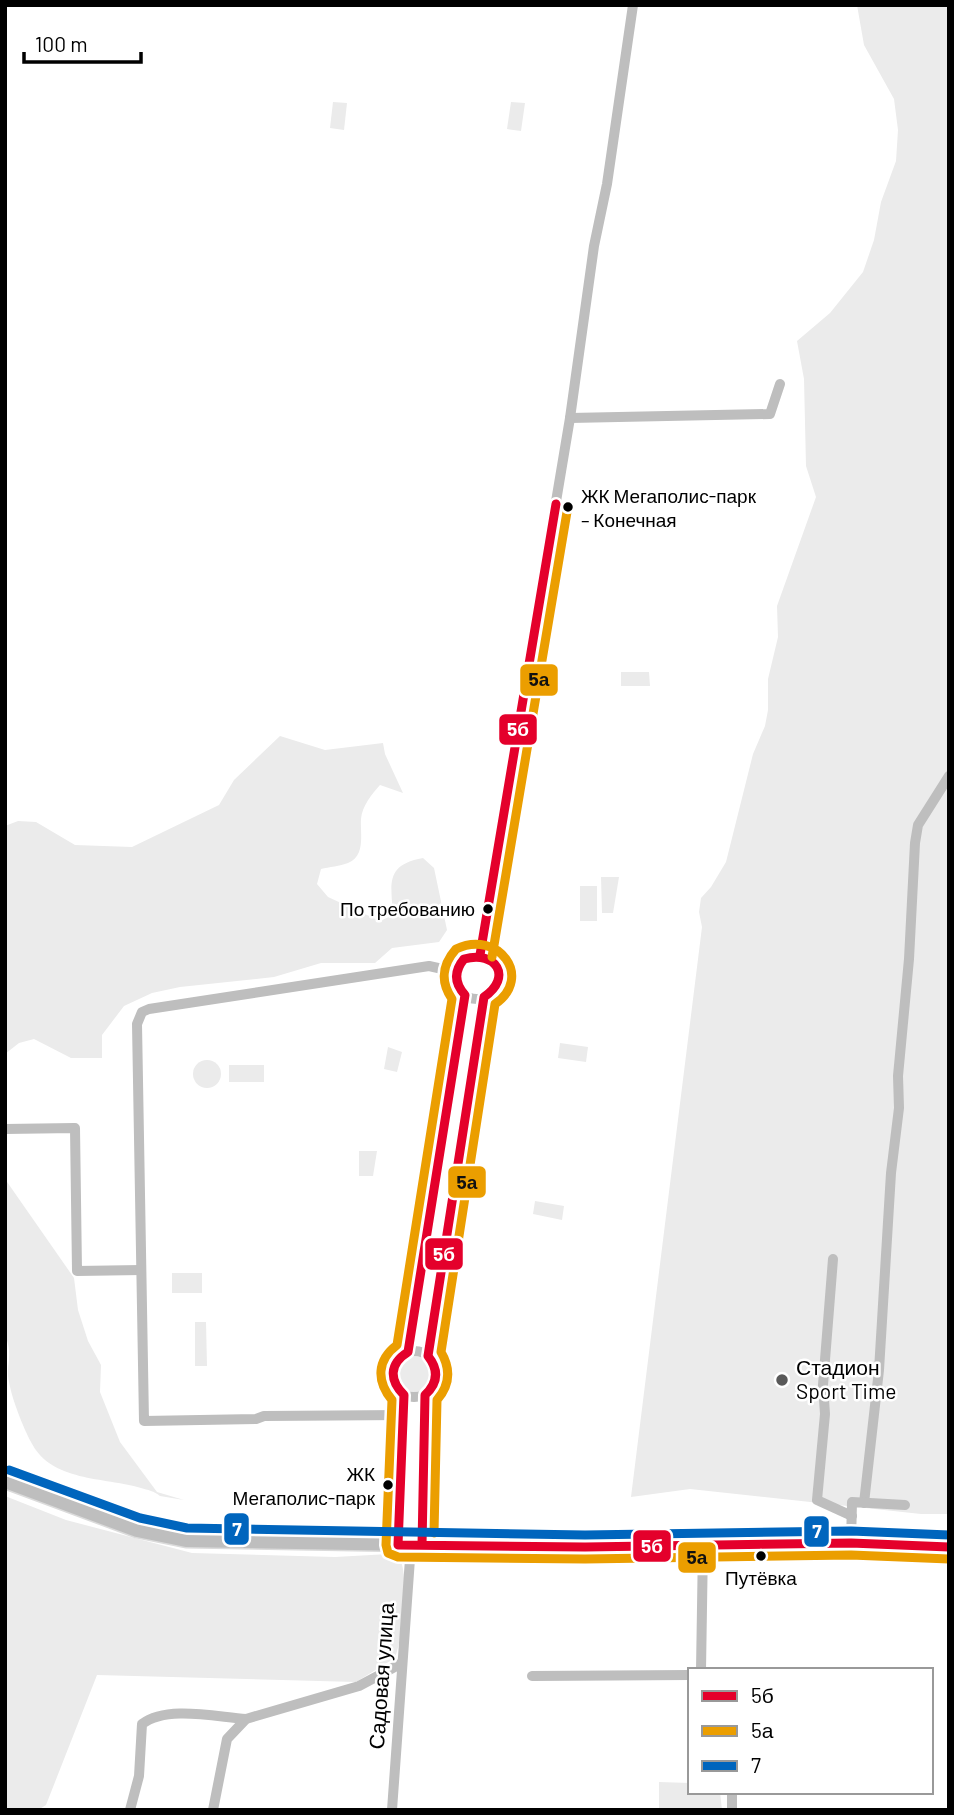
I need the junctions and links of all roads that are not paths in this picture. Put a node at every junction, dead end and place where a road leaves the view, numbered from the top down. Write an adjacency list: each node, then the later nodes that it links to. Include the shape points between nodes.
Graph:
1 (633, 5): 3 (street)
2 (780, 384): 3 (street, via 770,415)
3 (570, 418): 5 (street)
4 (949, 776): 18 (street, via 918,825 915,842 879,1370)
5 (480, 955): 6 (street, via 464,959); 8 (street, via 495,964 499,975 493,991)
6 (456, 972): 7 (street, via 457,985); 11 (street, via 429,966 142,1012 137,1024)
7 (465, 995): 8 (street); 12 (street)
8 (484, 997): 13 (street)
9 (5, 1129): 11 (street, via 75,1128 78,1271)
10 (834, 1259): 20 (street, via 817,1500)
11 (141, 1270): 16 (street, via 144,1421)
12 (408, 1352): 13 (street); 14 (street, via 394,1363 391,1372)
13 (428, 1356): 15 (street, via 437,1376)
14 (404, 1395): 15 (street); 16 (street)
15 (425, 1395): 22 (street)
16 (403, 1415): 22 (street)
17 (5, 1481): 22 (main road, via 137,1530 186,1541)
18 (864, 1503): 19 (street); 20 (street, via 852,1502)
19 (905, 1505)
20 (852, 1516): 21 (street)
21 (851, 1543): 23 (main road); 24 (main road)
22 (411, 1545): 23 (main road); 25 (street, Садовая улица)
23 (703, 1545): 26 (street)
24 (949, 1547)
25 (402, 1663): 29 (street, via 359,1686); 32 (street, Садовая улица)
26 (701, 1668)
27 (688, 1675): 28 (street)
28 (532, 1676)
29 (246, 1719): 30 (street, via 201,1713 153,1716 142,1724 139,1776); 31 (street, via 227,1739)
30 (130, 1810)
31 (213, 1810)
32 (392, 1810)

